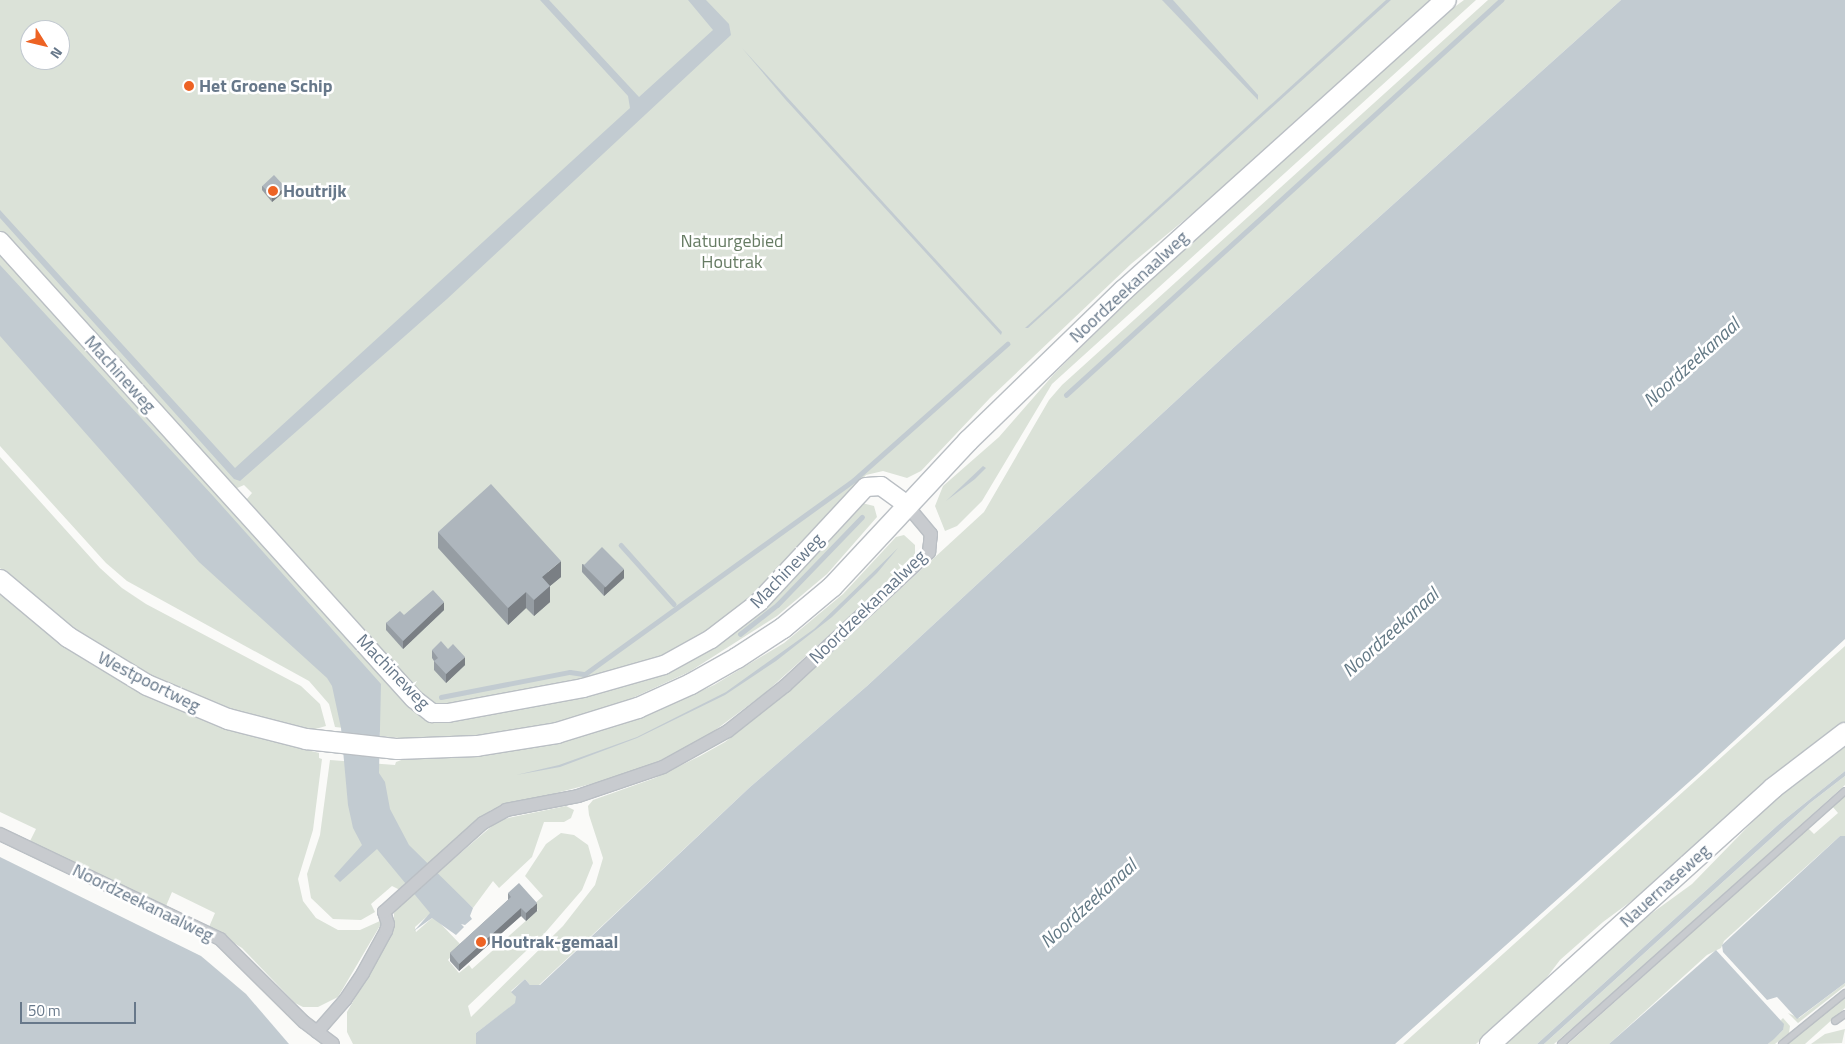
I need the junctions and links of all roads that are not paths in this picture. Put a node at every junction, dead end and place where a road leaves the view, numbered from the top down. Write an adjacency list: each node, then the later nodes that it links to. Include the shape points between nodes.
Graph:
1 (1446, 0): 3 (main road, Noordzeekanaalweg, via 1124,290)
2 (0, 241): 3 (street, Machineweg, via 414,699 432,713 448,713 583,688 664,665 711,639 760,602 866,487 881,486)
3 (907, 505): 4 (main road, Westpoortweg, via 850,569 807,609 759,645 691,684 618,715 557,733 477,746 397,749 320,741 237,722 148,685 68,637); 11 (street, Noordzeekanaalweg, via 931,534 932,544 922,561 748,716 708,744 644,775 578,796 494,815 384,912 388,918 386,931 363,974)
4 (0, 580)
5 (1845, 733): 13 (main road, Nauernaseweg, via 1773,788)
6 (1845, 792): 14 (lane)
7 (0, 834): 11 (street, Noordzeekanaalweg, via 220,939)
8 (1845, 993): 15 (lane)
9 (1845, 1014): 10 (lane)
10 (1835, 1021)
11 (317, 1032): 12 (street, Noordzeekanaalweg)
12 (333, 1044)
13 (1490, 1044)
14 (1561, 1044)
15 (1782, 1044)

